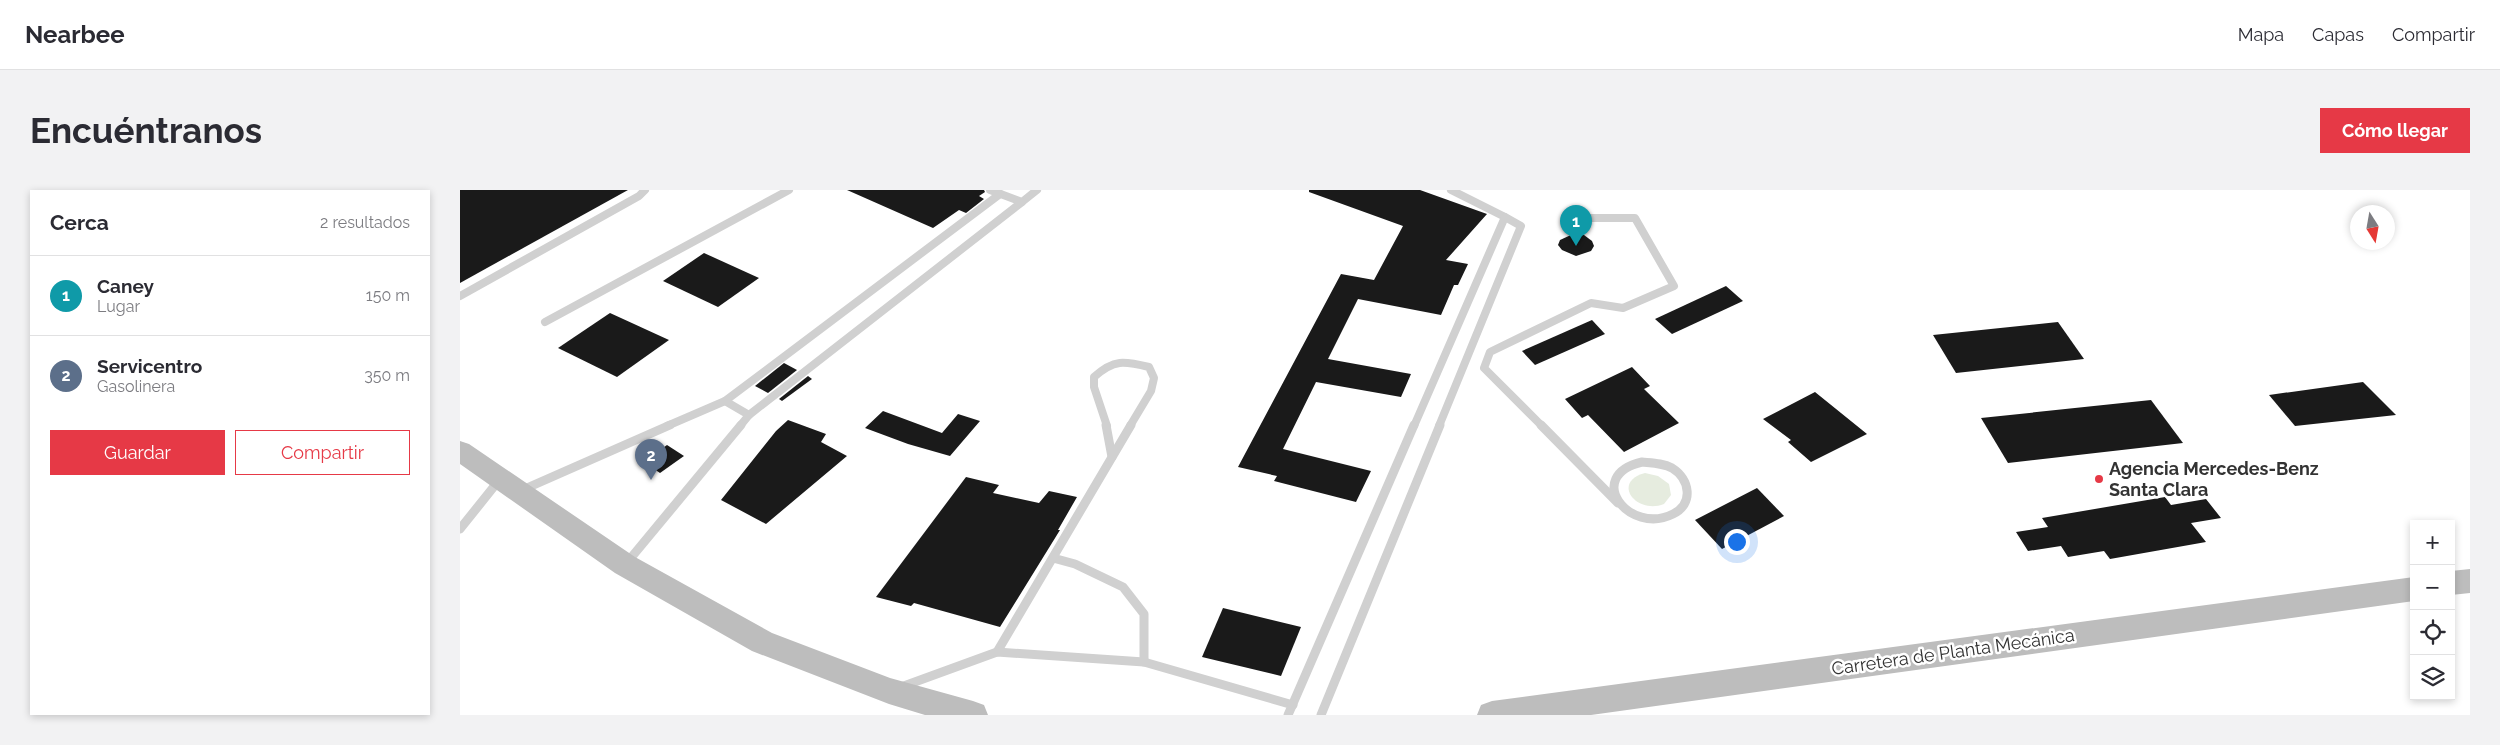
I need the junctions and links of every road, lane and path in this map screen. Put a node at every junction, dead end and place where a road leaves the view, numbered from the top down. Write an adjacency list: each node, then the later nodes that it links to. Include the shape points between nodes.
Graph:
1 (645, 190): 10 (lane)
2 (789, 190): 11 (lane)
3 (990, 190): 6 (lane)
4 (1037, 190): 7 (lane)
5 (1451, 190): 8 (lane)
6 (1000, 194): 7 (lane); 12 (lane)
7 (1022, 202): 13 (lane)
8 (1504, 217): 27 (lane); 29 (lane, via 1521,226)
9 (1586, 218): 17 (lane, via 1635,218 1674,286 1623,308 1591,303 1490,352 1484,368)
10 (460, 296)
11 (545, 322)
12 (724, 401): 13 (lane); 16 (lane)
13 (749, 415): 20 (lane)
14 (460, 451): 16 (street)
15 (1112, 457): 15 (lane, via 1151,391 1154,378 1149,367 1122,361 1108,364 1094,377); 19 (lane)
16 (509, 485): 18 (lane); 20 (street)
17 (1618, 503): 17 (lane, via 1637,516 1661,519 1681,510 1688,492 1679,474 1670,467 1658,463 1634,463 1624,467 1613,484)
18 (460, 530)
19 (1053, 558): 24 (lane); 25 (lane, via 1075,564 1123,587 1144,614)
20 (625, 565): 26 (street, via 762,642)
21 (2470, 581): 22 (street)
22 (2455, 583)
23 (2410, 589): 30 (street, Carretera de Planta Mecánica)
24 (997, 652): 25 (lane); 26 (lane)
25 (1144, 662): 27 (lane)
26 (889, 692): 28 (street)
27 (1291, 710)
28 (973, 715)
29 (1321, 715)
30 (1492, 715)

